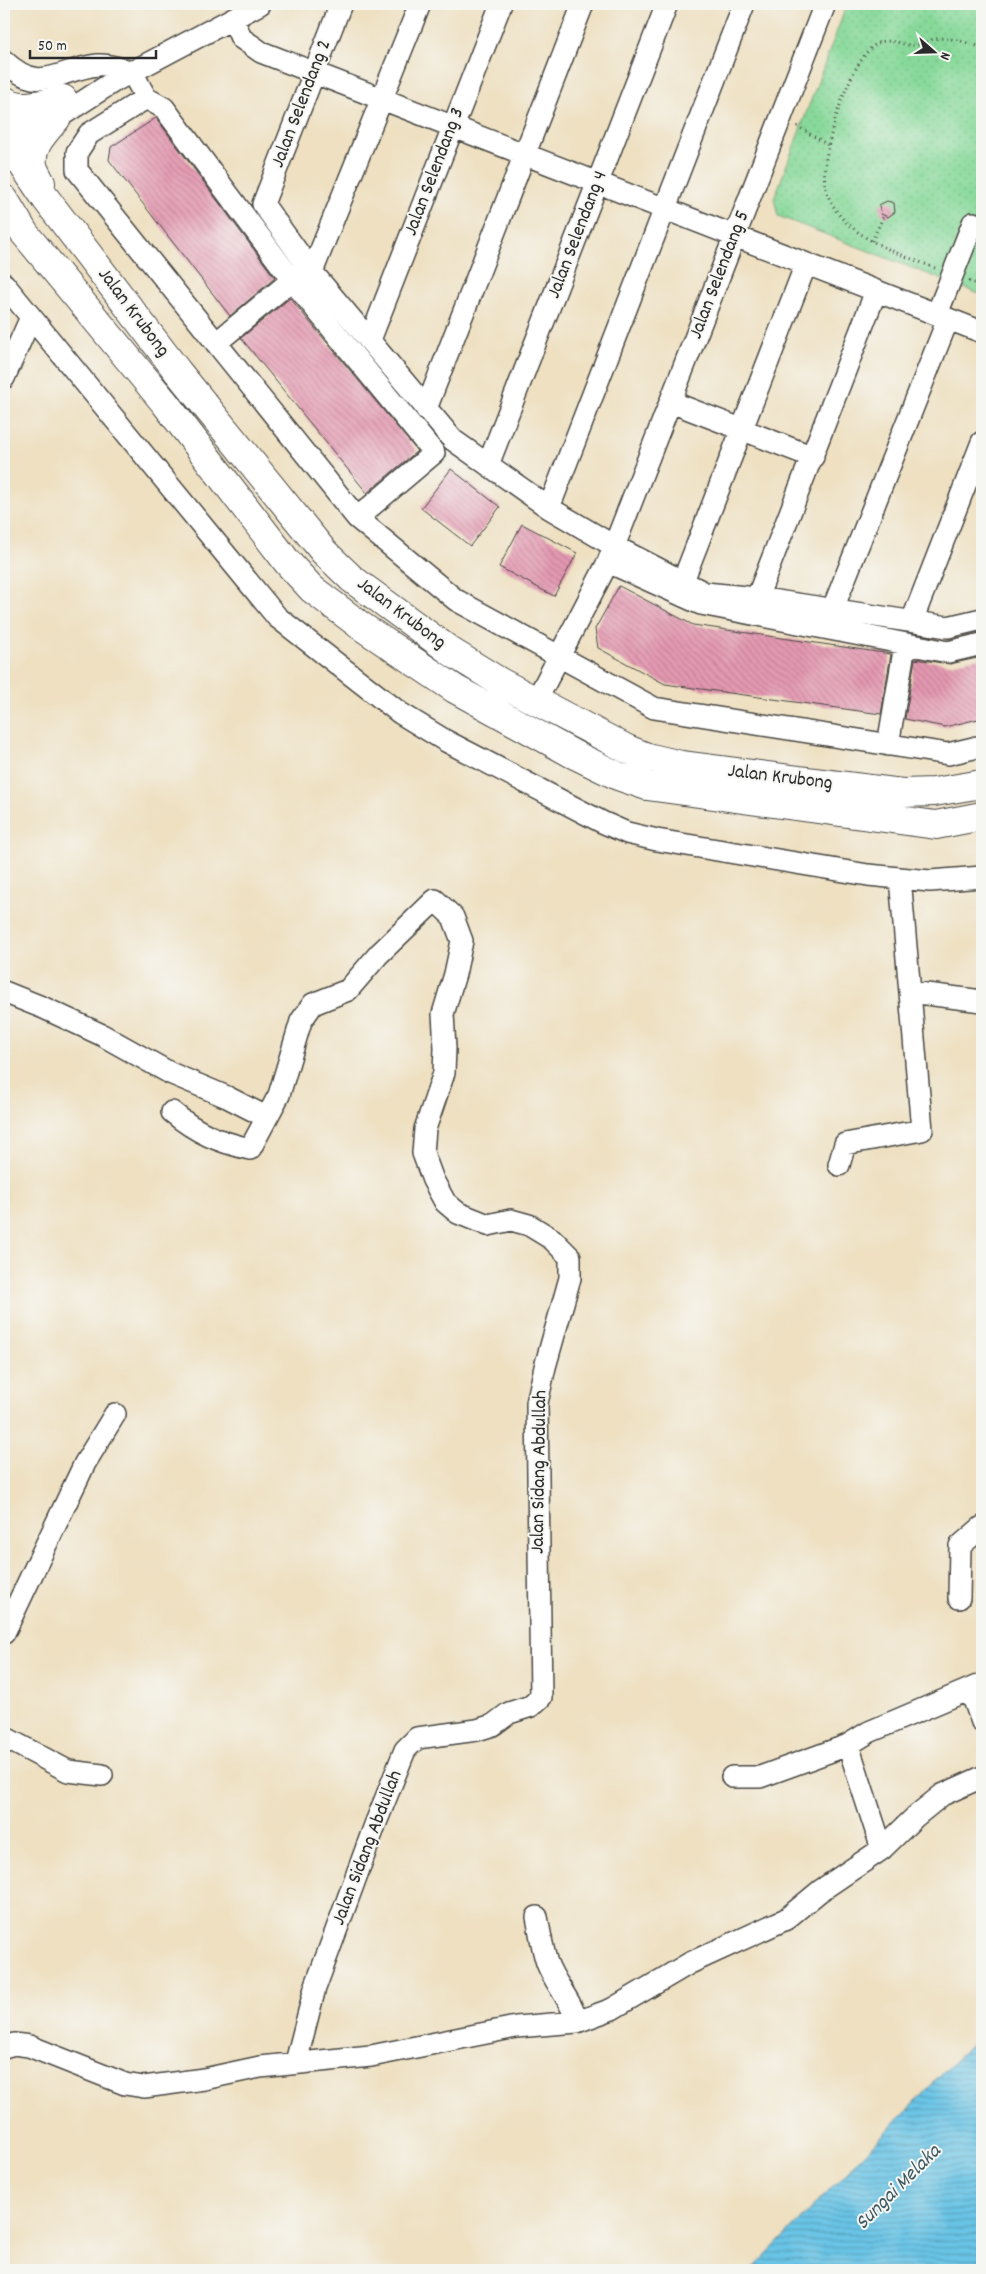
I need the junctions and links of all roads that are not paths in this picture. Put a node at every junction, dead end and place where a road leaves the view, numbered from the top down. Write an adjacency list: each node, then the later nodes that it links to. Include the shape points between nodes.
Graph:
1 (260, 4): 9 (street)
2 (341, 4): 12 (street, Jalan Selendang 2)
3 (420, 4): 14 (street)
4 (501, 4): 17 (street, Jalan Selendang 3)
5 (583, 4): 19 (street)
6 (667, 4): 20 (street, Jalan Selendang 4)
7 (744, 4): 23 (street)
8 (825, 4): 26 (street, Jalan Selendang 5)
9 (233, 19): 11 (street); 12 (street, via 242,38 250,46)
10 (4, 61): 11 (street, via 17,73 32,78 48,79 100,65)
11 (132, 72): 13 (street); 16 (street)
12 (314, 72): 14 (street); 28 (street, Jalan Selendang 2, via 263,204)
13 (146, 98): 28 (street, via 164,108); 35 (street, via 89,134 77,152 77,170)
14 (383, 99): 17 (street); 28 (street)
15 (4, 100): 16 (main road, via 8,104)
16 (60, 109): 18 (street); 22 (main road, via 34,151 33,166)
17 (453, 126): 19 (street); 34 (street, Jalan Selendang 3)
18 (5, 137): 22 (main road, Jalan Krubong)
19 (525, 154): 20 (street); 38 (street)
20 (598, 183): 23 (street); 42 (street, Jalan Selendang 4)
21 (4, 199): 25 (main road, Jalan Krubong)
22 (46, 199): 54 (main road, Jalan Krubong, via 178,372 324,552 352,579 454,653)
23 (665, 208): 26 (street); 43 (street)
24 (973, 224): 31 (street, via 953,275)
25 (14, 226): 58 (main road, Jalan Krubong, via 165,403 288,563 312,589 455,689 573,754 647,786 936,824)
26 (735, 236): 27 (street); 37 (street, Jalan Selendang 5)
27 (806, 264): 30 (street); 39 (street)
28 (302, 276): 34 (street); 35 (street); 44 (street, via 434,453)
29 (4, 284): 32 (street)
30 (876, 291): 31 (street); 41 (street)
31 (942, 317): 33 (street); 48 (street)
32 (30, 318): 36 (street); 60 (street, via 277,617 400,712 446,741 627,833 778,861)
33 (982, 332)
34 (370, 340): 38 (street)
35 (216, 343): 44 (street)
36 (4, 378)
37 (671, 402): 39 (street); 45 (street, Jalan Selendang 5)
38 (426, 409): 42 (street, via 453,440)
39 (743, 429): 41 (street); 46 (street)
40 (982, 442): 50 (street)
41 (813, 457): 47 (street)
42 (488, 465): 43 (street)
43 (549, 508): 45 (street)
44 (357, 518): 53 (street, via 456,600)
45 (611, 554): 46 (street); 52 (street, via 701,604); 53 (street, Jalan Selendang 5)
46 (683, 581): 47 (street, via 705,593)
47 (757, 598): 48 (street)
48 (832, 611): 50 (street)
49 (982, 619): 50 (street, via 948,627)
50 (912, 621)
51 (982, 644): 52 (street, via 948,652)
52 (905, 645): 55 (street)
53 (560, 658): 54 (street, Jalan Selendang 5); 55 (street, via 654,708)
54 (536, 701): 57 (main road, Jalan Krubong, via 627,749 681,765 902,793 934,792)
55 (888, 745): 56 (street, via 948,754)
56 (982, 746)
57 (982, 784)
58 (982, 816)
59 (982, 877): 60 (street, via 930,881)
60 (900, 878): 62 (street)
61 (4, 992): 65 (street, via 85,1027 170,1073)
62 (910, 992): 63 (street); 66 (street, via 922,1130 845,1144)
63 (982, 1002)
64 (172, 1112): 65 (street, Jalan Sidang Abdullah, via 221,1143 250,1148)
65 (266, 1117): 82 (street, Jalan Sidang Abdullah, via 279,1095 301,1021 313,1004 348,990 378,954 435,900 453,917 462,941 443,1014 444,1073 425,1129 424,1153 433,1180 445,1202 458,1213 488,1225 511,1220 529,1225 552,1239 570,1257 570,1278 537,1403 541,1697 531,1706 508,1713 493,1725 417,1738 405,1750 315,1988)
66 (839, 1165)
67 (115, 1414): 70 (street, via 84,1463)
68 (982, 1527): 69 (street, via 960,1546)
69 (959, 1598)
70 (4, 1633)
71 (976, 1686): 72 (street); 74 (street, via 869,1732)
72 (982, 1722)
73 (4, 1737): 75 (street, via 68,1771)
74 (848, 1745): 76 (street, via 760,1777); 78 (street)
75 (102, 1775)
76 (732, 1777)
77 (982, 1777): 78 (street, via 942,1796)
78 (882, 1849): 80 (street, via 820,1891 786,1919 690,1963 612,2009)
79 (536, 1917): 80 (street, via 547,1963)
80 (578, 2022): 82 (street, via 516,2027 371,2056)
81 (4, 2047): 82 (street, via 14,2044 29,2046 125,2084 144,2087)
82 (296, 2062)

